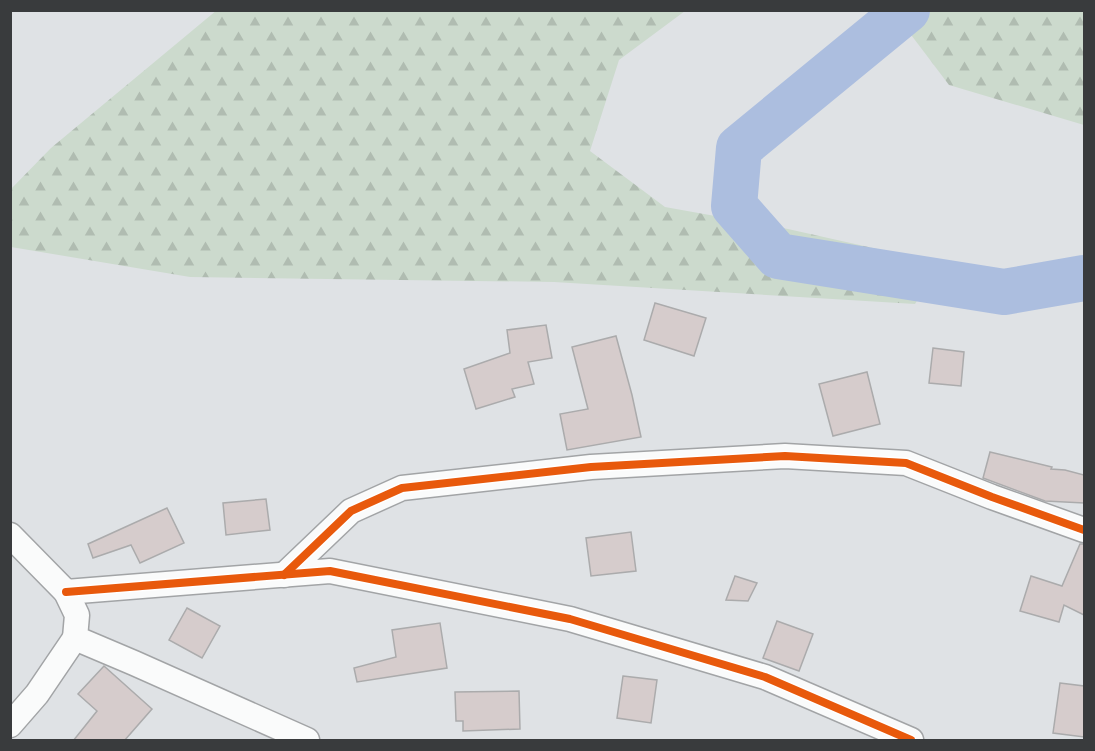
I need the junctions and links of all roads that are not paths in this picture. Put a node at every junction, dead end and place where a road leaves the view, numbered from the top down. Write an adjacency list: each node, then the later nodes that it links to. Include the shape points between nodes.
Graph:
1 (1084, 530): 3 (street, via 906,463 785,456 602,466 402,488 351,511)
2 (10, 535): 4 (street)
3 (284, 574): 4 (street); 10 (street, via 330,571 570,619 765,677)
4 (66, 592): 5 (street, via 77,615)
5 (75, 638): 6 (street); 9 (street)
6 (36, 694): 7 (street); 8 (street)
7 (10, 704)
8 (10, 725)
9 (307, 741)
10 (911, 741)

